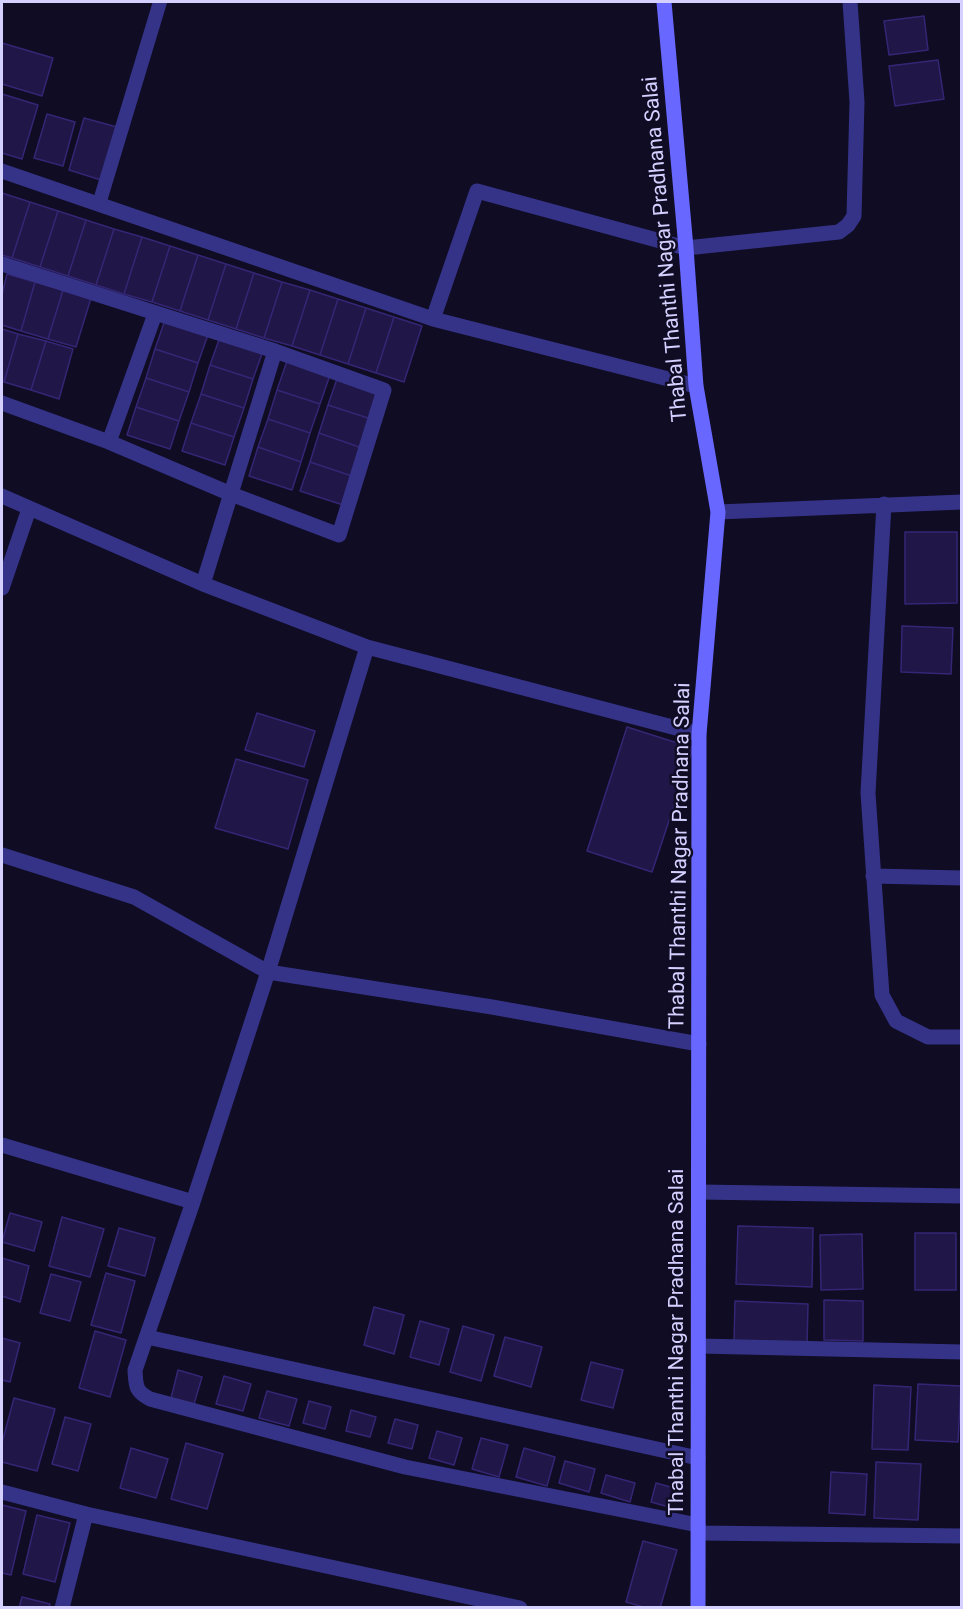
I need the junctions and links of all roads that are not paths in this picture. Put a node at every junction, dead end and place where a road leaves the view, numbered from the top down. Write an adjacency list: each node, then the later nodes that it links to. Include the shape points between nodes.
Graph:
1 (160, 2): 5 (lane)
2 (664, 2): 6 (main road, Thabal Thanthi Nagar Pradhana Salai)
3 (850, 2): 6 (street, via 857,102 854,216 839,232)
4 (2, 171): 5 (street)
5 (99, 204): 9 (street)
6 (687, 248): 9 (street, via 477,191); 11 (main road, Thabal Thanthi Nagar Pradhana Salai)
7 (2, 264): 8 (street)
8 (155, 314): 10 (street); 13 (street)
9 (434, 319): 11 (street)
10 (275, 351): 14 (street); 14 (street, via 384,390 339,535)
11 (696, 386): 19 (main road, Thabal Thanthi Nagar Pradhana Salai)
12 (2, 403): 13 (street)
13 (109, 442): 14 (street)
14 (231, 494): 20 (street)
15 (2, 496): 18 (street)
16 (962, 502): 17 (street)
17 (884, 504): 19 (street); 25 (street, via 868,793)
18 (29, 508): 20 (street); 21 (street)
19 (718, 512): 23 (main road, Thabal Thanthi Nagar Pradhana Salai)
20 (203, 584): 22 (street)
21 (2, 588)
22 (367, 646): 23 (street); 27 (street)
23 (699, 734): 29 (main road, Thabal Thanthi Nagar Pradhana Salai)
24 (2, 855): 27 (street, via 134,897)
25 (873, 876): 26 (street); 28 (street, via 882,995 896,1021 928,1037)
26 (962, 878)
27 (268, 972): 29 (street); 33 (street)
28 (962, 1037)
29 (699, 1044): 31 (main road, Thabal Thanthi Nagar Pradhana Salai)
30 (2, 1144): 33 (street)
31 (699, 1192): 32 (street); 35 (main road, Thabal Thanthi Nagar Pradhana Salai)
32 (962, 1196)
33 (193, 1202): 34 (street)
34 (147, 1338): 37 (street); 40 (street, via 135,1370 136,1386 150,1399 405,1467)
35 (699, 1346): 36 (street); 37 (main road, Thabal Thanthi Nagar Pradhana Salai)
36 (962, 1352)
37 (698, 1458): 40 (main road, Thabal Thanthi Nagar Pradhana Salai)
38 (2, 1492): 39 (street)
39 (86, 1514): 42 (street); 43 (street)
40 (699, 1529): 41 (street); 44 (main road, Thabal Thanthi Nagar Pradhana Salai)
41 (962, 1536)
42 (62, 1608)
43 (520, 1608)
44 (698, 1608)

